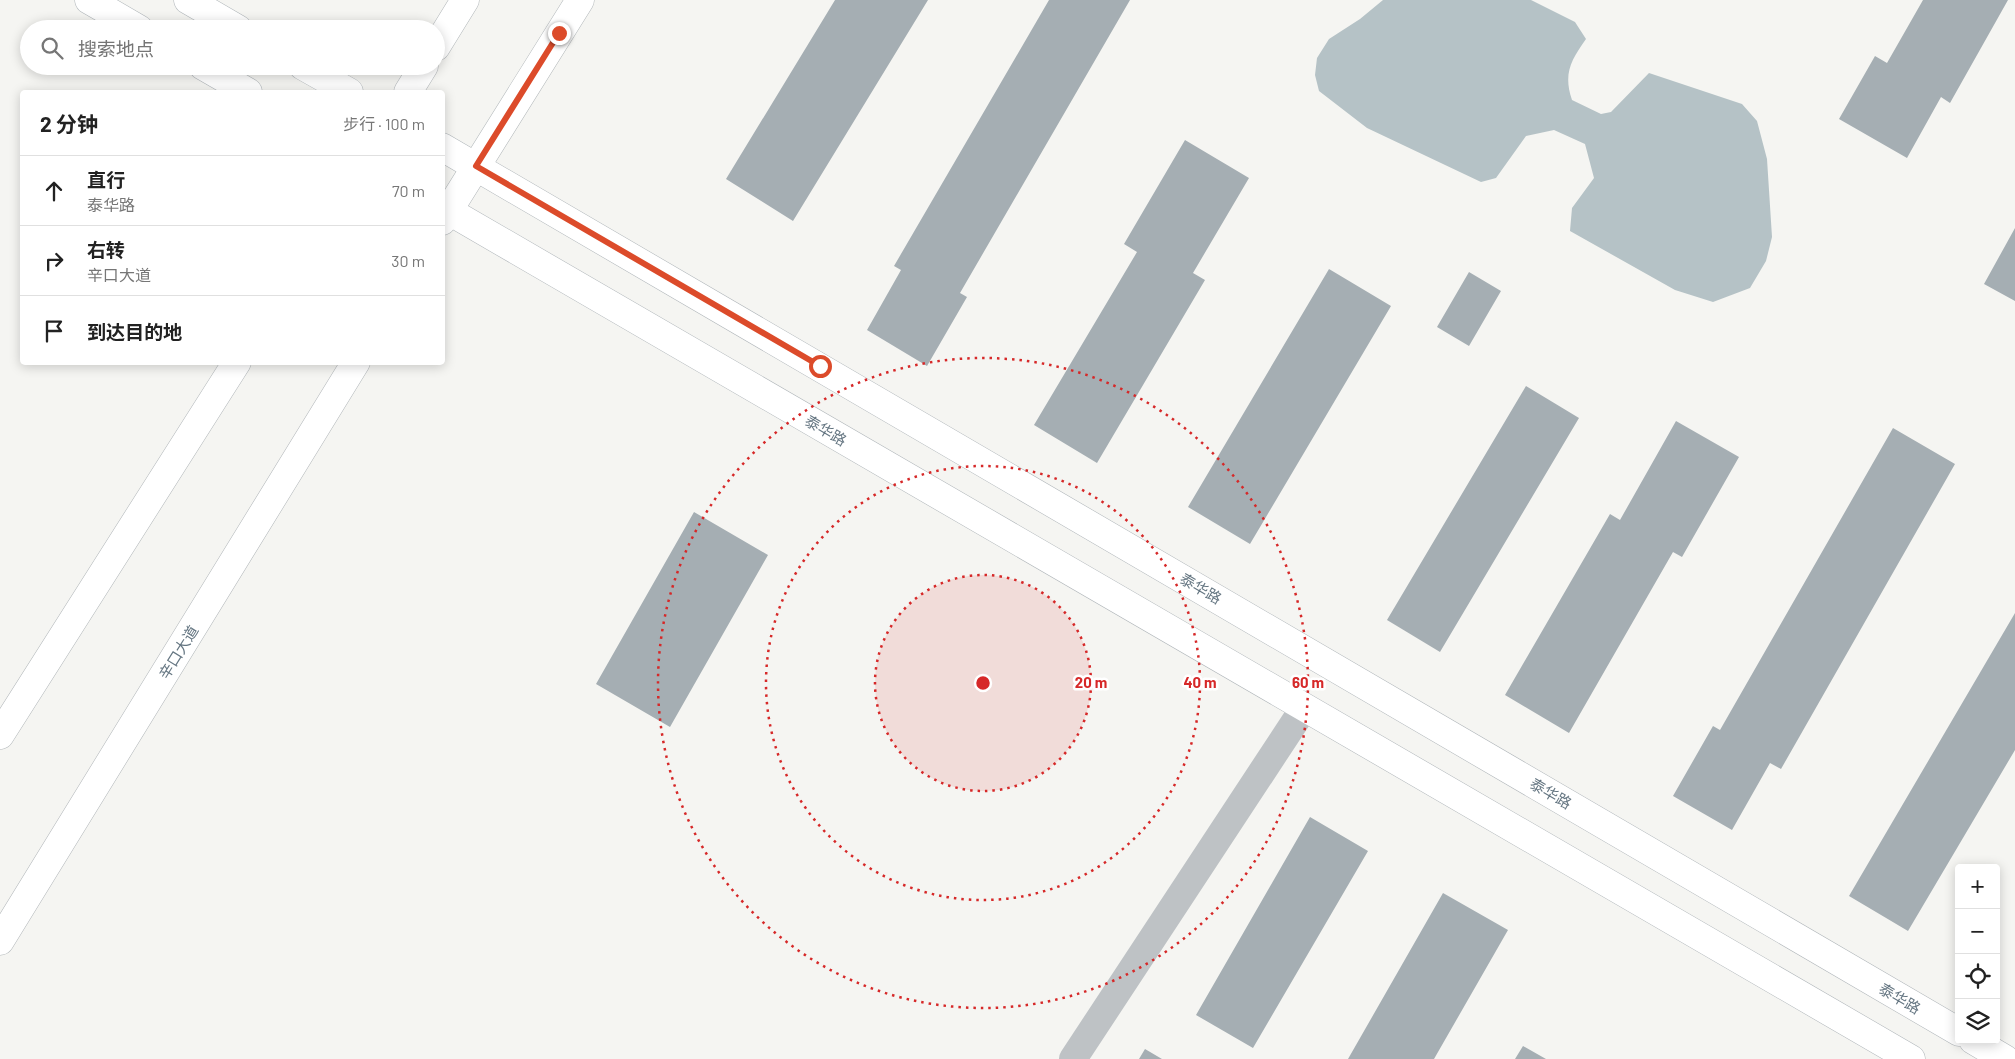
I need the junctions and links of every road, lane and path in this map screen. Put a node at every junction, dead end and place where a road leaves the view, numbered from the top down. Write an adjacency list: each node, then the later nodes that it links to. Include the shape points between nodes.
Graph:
1 (89, 0): 5 (main road)
2 (188, 0): 6 (main road)
3 (465, 0): 7 (main road)
4 (580, 0): 15 (main road)
5 (123, 20)
6 (222, 20)
7 (445, 32)
8 (219, 75): 11 (main road)
9 (319, 75): 12 (main road)
10 (418, 75): 13 (main road)
11 (245, 90)
12 (345, 90)
13 (409, 90)
14 (445, 149): 15 (main road, 泰华路)
15 (476, 166): 16 (main road); 22 (main road, 泰华路)
16 (445, 213): 19 (main road, 泰华路)
17 (235, 365): 20 (main road)
18 (354, 365): 21 (main road, 辛口大道)
19 (1304, 708): 24 (street); 25 (main road, 泰华路)
20 (0, 735)
21 (0, 940)
22 (1955, 1030)
23 (1980, 1044): 26 (main road)
24 (1073, 1059)
25 (1911, 1059)
26 (2005, 1059)

